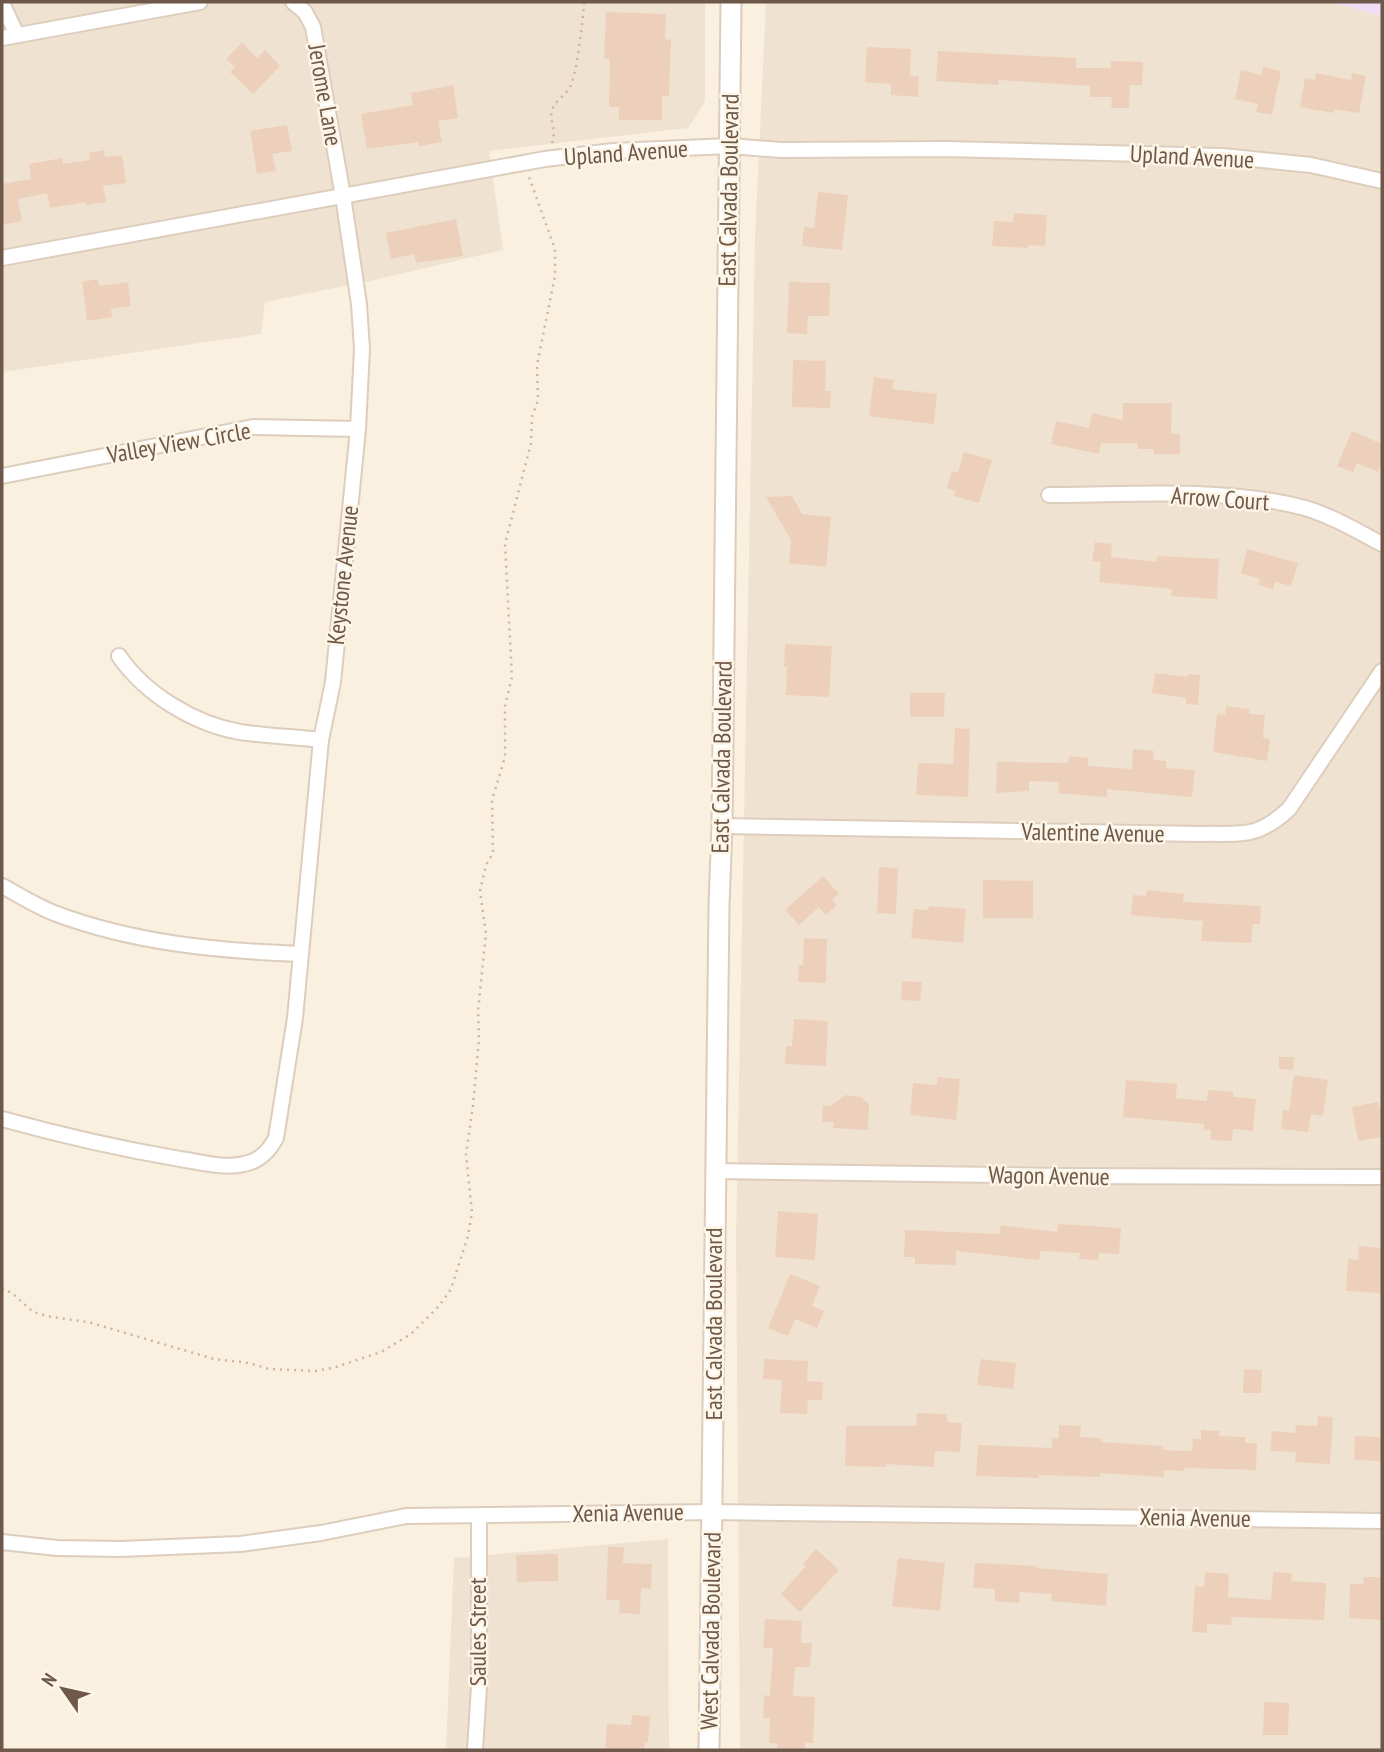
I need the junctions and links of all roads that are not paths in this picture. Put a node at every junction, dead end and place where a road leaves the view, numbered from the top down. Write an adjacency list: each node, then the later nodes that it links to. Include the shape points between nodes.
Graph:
1 (2, 2): 5 (street)
2 (200, 2): 5 (street)
3 (293, 2): 8 (street, Jerome Lane, via 313,27)
4 (731, 2): 6 (main road, East Calvada Boulevard)
5 (9, 36)
6 (730, 146): 7 (street, Upland Avenue, via 1222,156 1311,165); 8 (street, Upland Avenue, via 545,159); 17 (main road, East Calvada Boulevard)
7 (1382, 181)
8 (343, 195): 9 (street, Upland Avenue); 10 (street, Keystone Avenue, via 362,349)
9 (2, 258)
10 (358, 429): 11 (street, Valley View Circle, via 253,427); 16 (street, Keystone Avenue, via 333,682)
11 (2, 476)
12 (1049, 495): 13 (street, Arrow Court, via 1260,499 1338,520)
13 (1382, 544)
14 (119, 656): 16 (street, via 143,684 207,723 239,732)
15 (1382, 671): 17 (street, Valentine Avenue, via 1289,809 1254,833)
16 (321, 740): 19 (street, Keystone Avenue)
17 (722, 827): 21 (main road, East Calvada Boulevard)
18 (2, 886): 19 (street, via 51,912 93,926 237,951)
19 (301, 954): 20 (street, Keystone Avenue, via 276,1138 259,1159 243,1165 219,1165 154,1155)
20 (2, 1119)
21 (715, 1171): 22 (street, Wagon Avenue); 23 (main road, East Calvada Boulevard)
22 (1382, 1177)
23 (713, 1512): 24 (street, Xenia Avenue); 25 (street, Xenia Avenue); 28 (main road, West Calvada Boulevard)
24 (479, 1515): 26 (street, Xenia Avenue, via 406,1516 240,1544 121,1549); 27 (street, Saules Street)
25 (1382, 1521)
26 (2, 1542)
27 (475, 1750)
28 (709, 1750)

